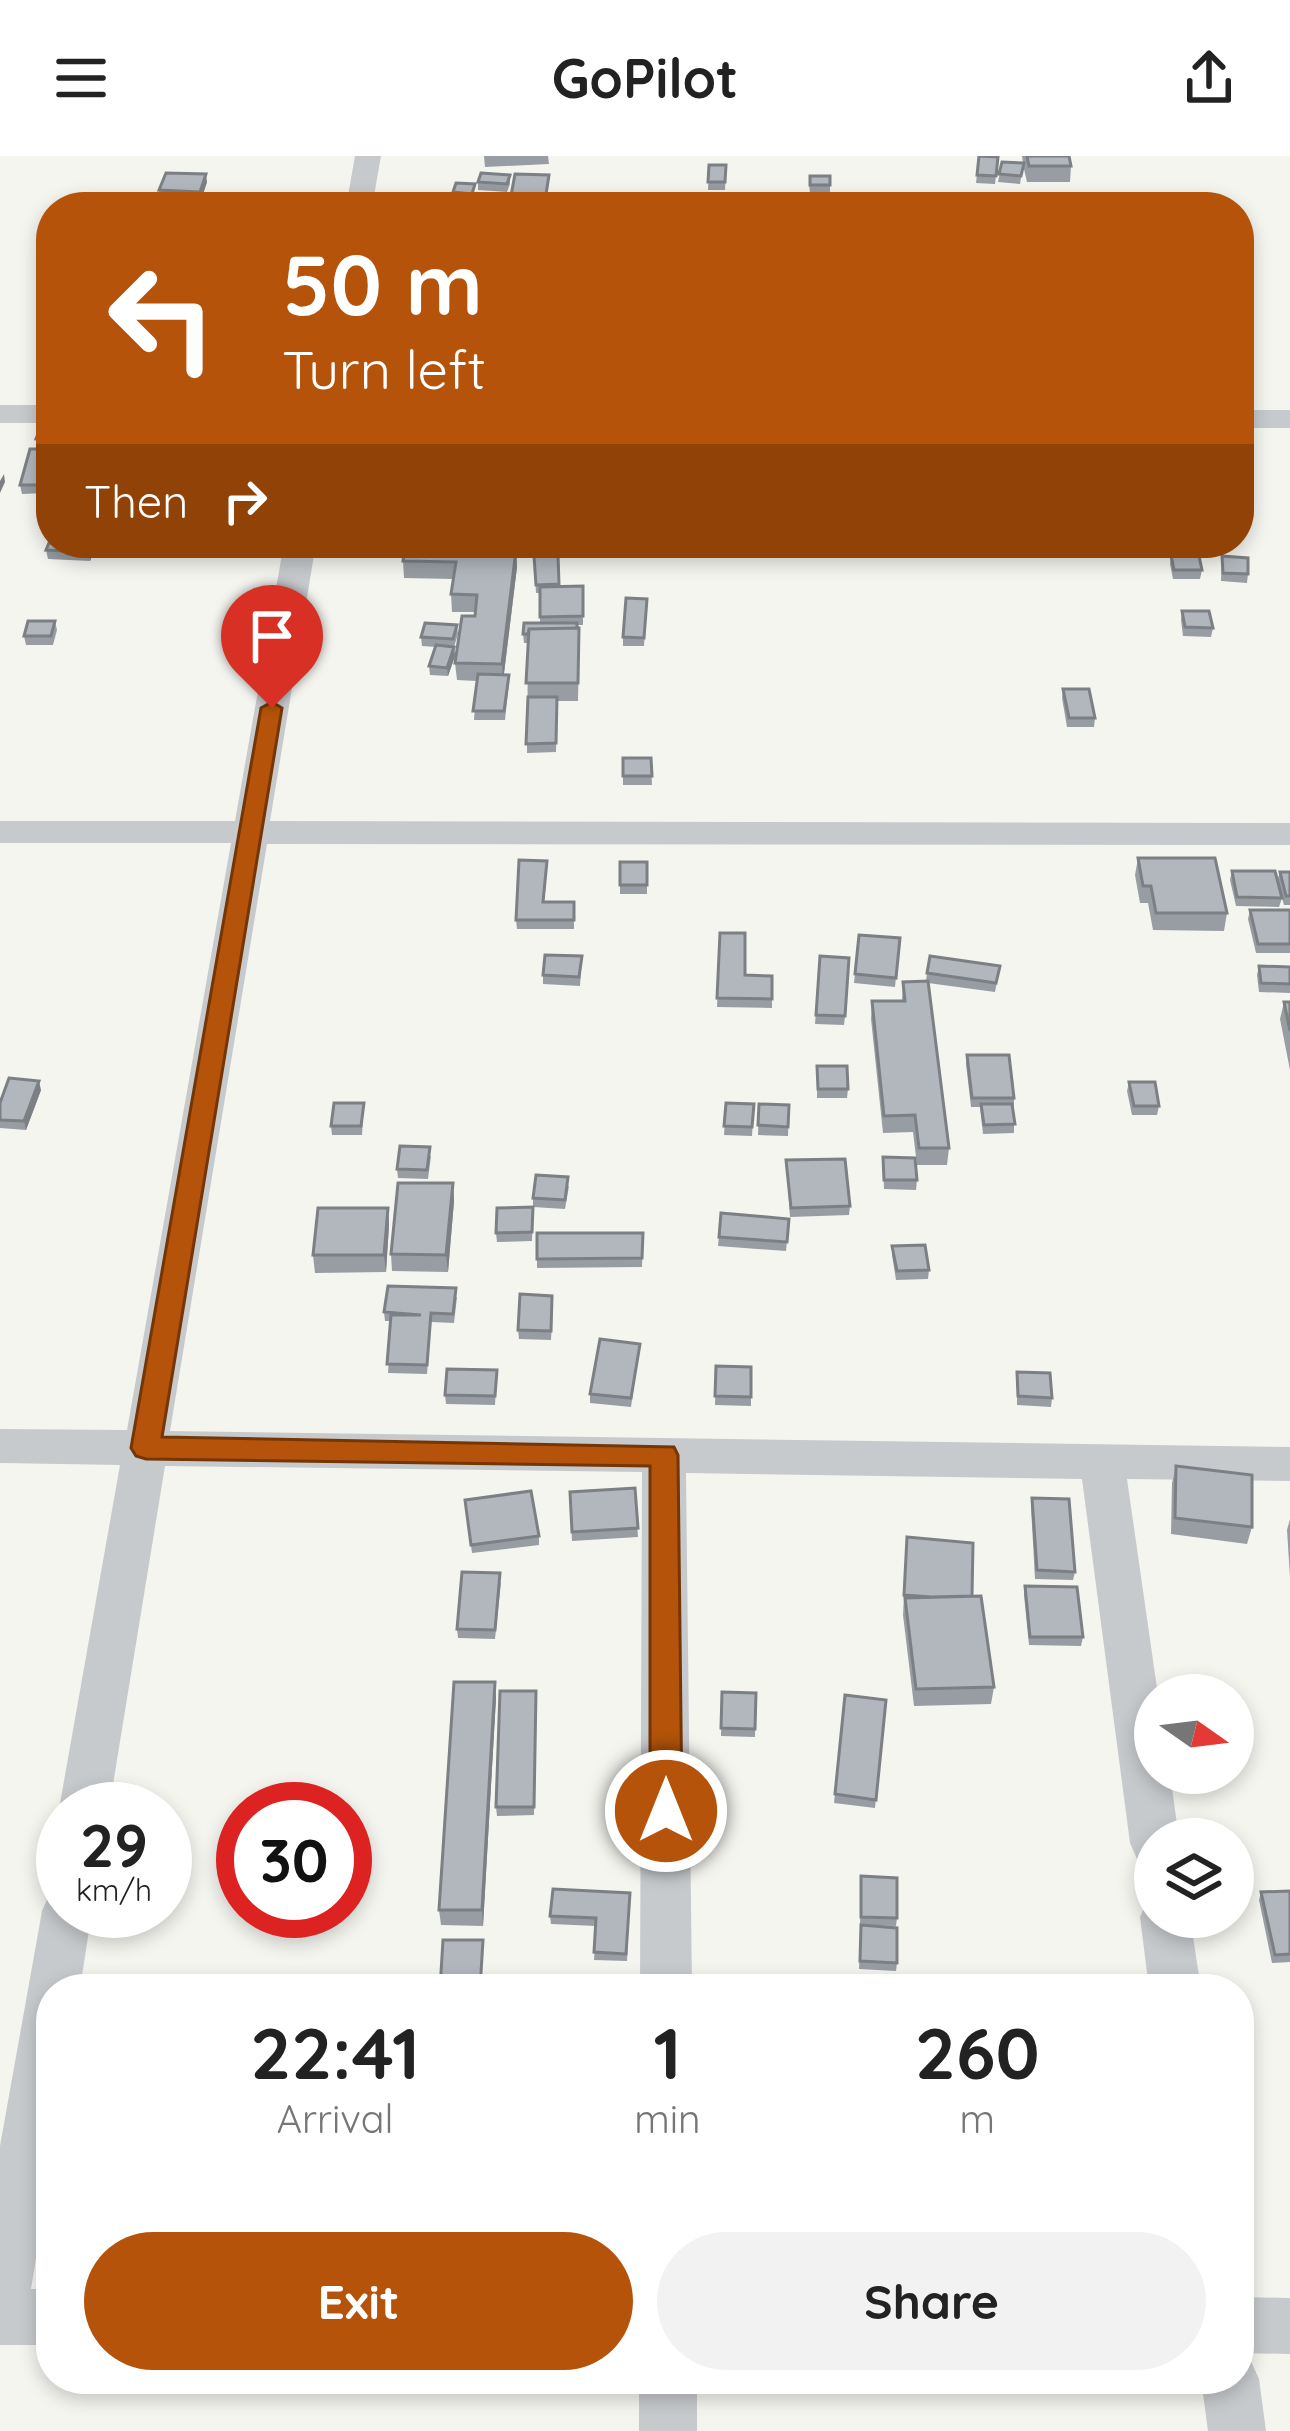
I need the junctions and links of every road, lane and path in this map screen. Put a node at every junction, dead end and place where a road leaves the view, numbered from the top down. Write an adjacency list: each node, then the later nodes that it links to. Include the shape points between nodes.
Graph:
1 (368, 156): 2 (street)
2 (362, 192)
3 (0, 414): 4 (street)
4 (36, 414)
5 (1254, 419): 6 (street)
6 (1290, 419)
7 (297, 558): 9 (street)
8 (0, 832): 9 (street)
9 (250, 832): 10 (street); 12 (street)
10 (1290, 835)
11 (0, 1446): 12 (street)
12 (146, 1448): 13 (street); 16 (street)
13 (664, 1455): 14 (street); 21 (street)
14 (1102, 1461): 15 (street); 17 (street)
15 (1290, 1463)
16 (90, 1782)
17 (1152, 1818)
18 (62, 1938): 20 (street)
19 (1169, 1938): 22 (street)
20 (56, 1974)
21 (666, 1974)
22 (1173, 1974)
23 (36, 2094): 24 (street)
24 (0, 2306)
25 (0, 2317): 26 (street)
26 (36, 2317)
27 (1254, 2325): 28 (street)
28 (1290, 2326)
29 (668, 2394): 31 (street)
30 (1232, 2394): 32 (street)
31 (668, 2431)
32 (1237, 2431)

